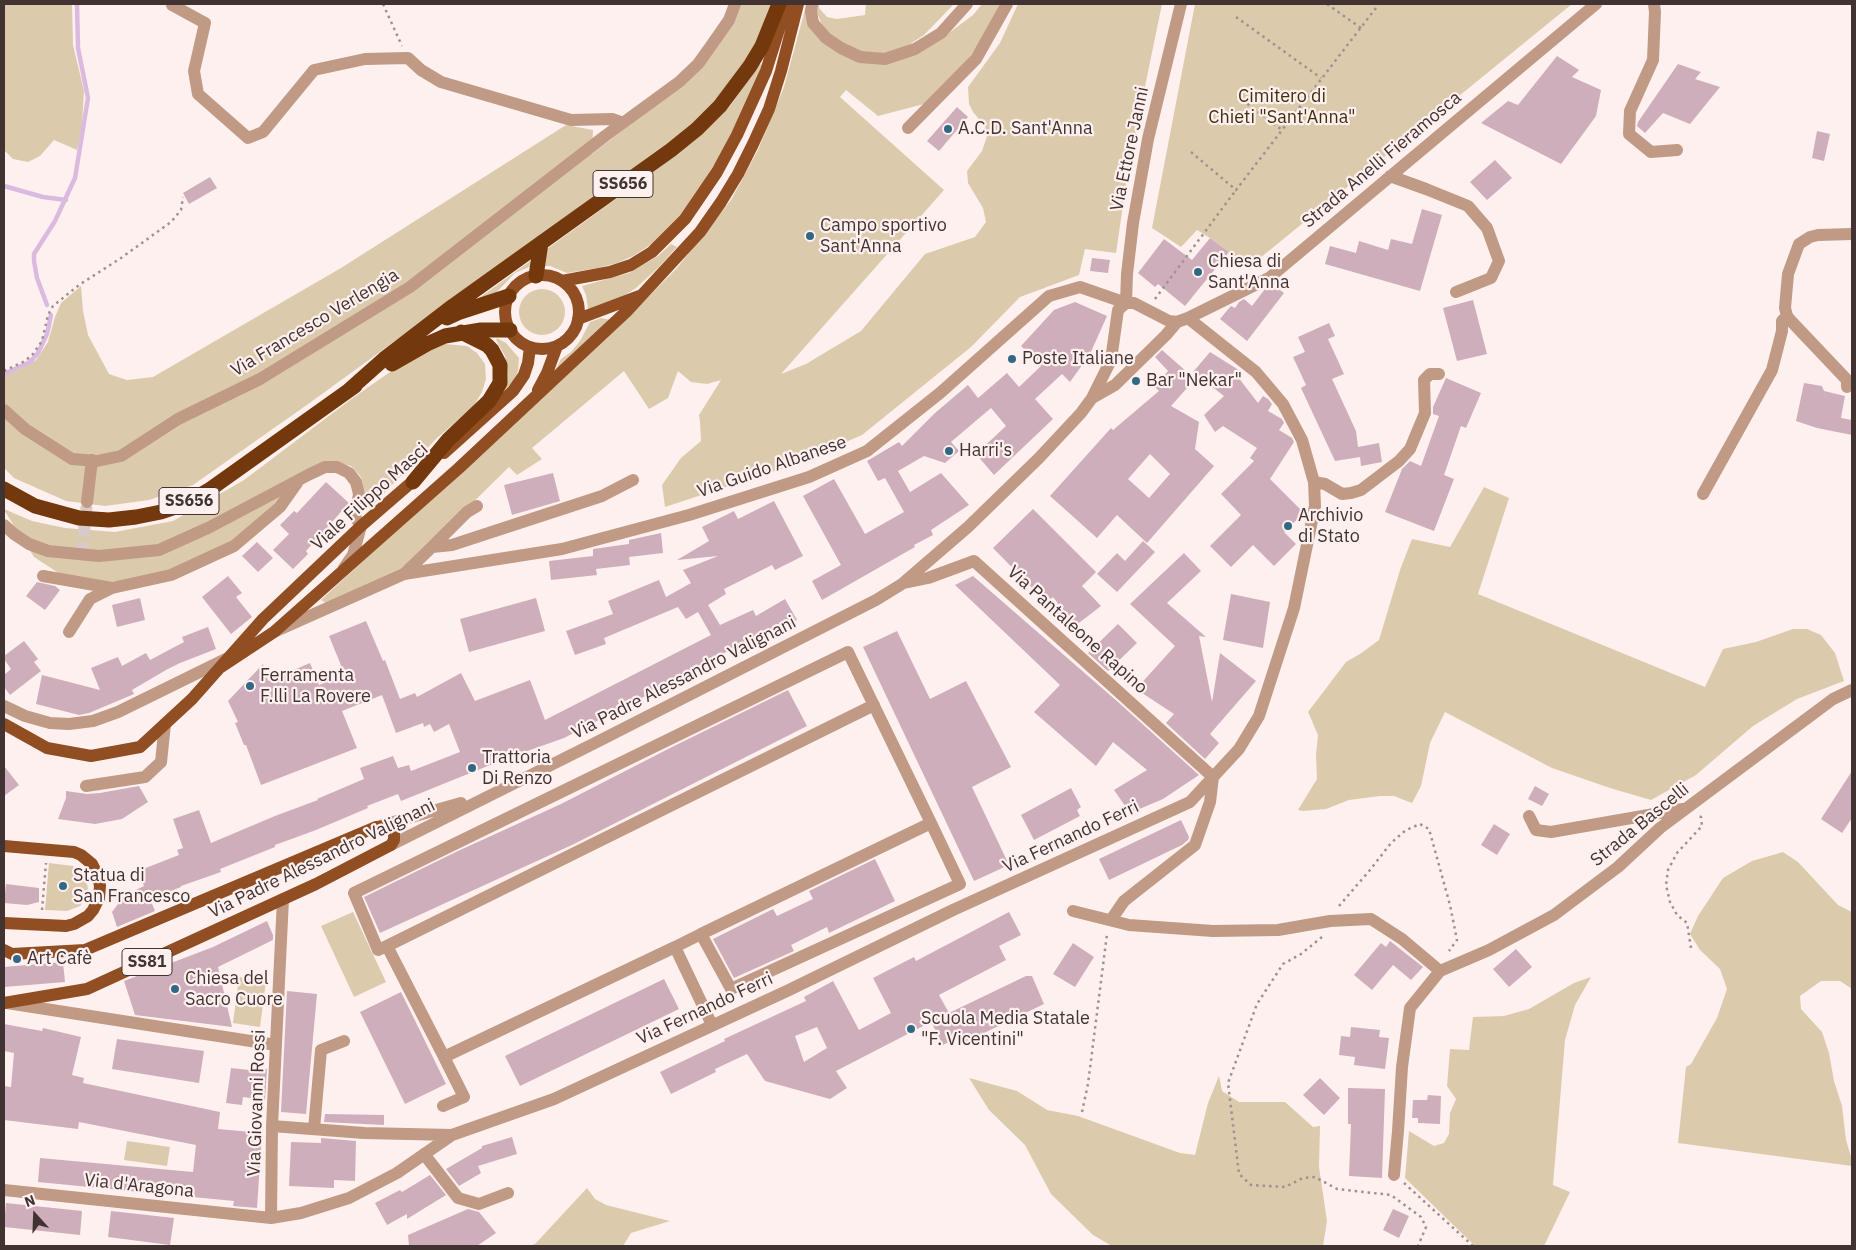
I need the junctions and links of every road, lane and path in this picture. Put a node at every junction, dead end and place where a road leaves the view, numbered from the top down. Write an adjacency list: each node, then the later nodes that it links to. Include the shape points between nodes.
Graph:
1 (382, 4): 17 (path)
2 (735, 4): 20 (street, Via Francesco Verlengia, via 729,20 698,64)
3 (779, 4): 29 (highway, SS656, via 762,46 720,106 671,150)
4 (787, 4): 31 (main road, via 766,70 737,135 685,219 652,252 631,265)
5 (798, 4): 33 (main road, Viale Filippo Masci, via 776,90 738,174 700,232)
6 (812, 4): 7 (street, via 813,24 826,38 860,57 884,59 915,49 941,34)
7 (967, 4)
8 (1007, 4): 21 (street, via 976,59)
9 (1181, 4): 36 (street, Via Ettore Janni, via 1148,139 1130,248)
10 (1327, 4): 16 (path)
11 (1379, 4): 16 (path)
12 (1596, 4): 25 (street, Strada Anelli Fieramosca)
13 (1654, 4): 23 (street, via 1653,60 1630,111 1629,134 1651,152)
14 (172, 5): 17 (street, via 205,23 194,71 198,94 248,138 263,132 314,70 365,60)
15 (1236, 17): 18 (path)
16 (1361, 28): 18 (path)
17 (408, 58): 20 (street, via 441,82 459,88 571,120)
18 (1321, 78): 22 (path)
19 (1237, 96): 22 (path)
20 (623, 123): 52 (street, Via Francesco Verlengia, via 410,287 260,379 178,419 121,456)
21 (908, 128)
22 (1282, 130): 26 (path)
23 (1678, 150)
24 (1191, 152): 26 (path)
25 (1390, 176): 32 (street, via 1468,206 1487,228 1500,261 1491,278); 39 (street, Strada Anelli Fieramosca, via 1269,278)
26 (1236, 190): 35 (path)
27 (183, 197): 45 (path, via 181,210 171,222 53,306 42,341 33,354)
28 (1852, 234): 37 (street, via 1818,235 1799,244 1788,274)
29 (541, 243): 30 (highway); 40 (highway, SS656)
30 (536, 276): 31 (main road, via 545,275); 34 (main road, via 520,283)
31 (562, 281): 38 (main road, via 578,302)
32 (1456, 292)
33 (643, 294): 38 (main road, Viale Filippo Masci); 50 (main road, Viale Filippo Masci)
34 (509, 296): 40 (highway, SS656, via 460,312); 41 (main road, via 505,313)
35 (1155, 299)
36 (1126, 303): 39 (street, Via Guido Albanese, via 1134,303 1161,318); 49 (street, Via Padre Alessandro Valignani, via 1118,310 1111,360); 64 (street, Via Guido Albanese, via 1080,287 1049,296 940,393 867,451 809,477 689,515 562,549)
37 (1787, 316): 47 (street, via 1839,370 1847,380); 58 (street, via 1782,321 1772,370)
38 (578, 319): 43 (main road, via 570,335)
39 (1182, 320): 49 (street, via 1115,385); 56 (street, Via Fernando Ferri, via 1256,372 1279,398 1302,440)
40 (427, 328): 48 (highway, SS656, via 384,359)
41 (510, 330): 42 (highway, SS656); 44 (main road)
42 (461, 332): 48 (highway, SS656, via 427,344); 55 (highway, via 492,350 500,365 500,383 489,401 448,440)
43 (557, 346): 44 (main road); 50 (main road, Viale Filippo Masci)
44 (530, 347): 55 (main road, Viale Filippo Masci, via 524,374 513,391)
45 (4, 371)
46 (1439, 374): 56 (street, via 1430,374 1424,380 1425,413 1410,449 1399,460 1361,490 1351,493 1342,494)
47 (1846, 387)
48 (348, 391): 57 (highway, SS656, via 208,490 185,504 161,512 109,520 79,518 35,506)
49 (1092, 398): 67 (street, Via Padre Alessandro Valignani, via 1033,464 968,527)
50 (534, 399): 65 (main road, Viale Filippo Masci)
51 (4, 410): 52 (street, Via Francesco Verlengia, via 25,429 72,459)
52 (92, 460): 59 (street)
53 (633, 480): 63 (street, via 602,496 452,545)
54 (299, 481): 61 (street, via 158,550 99,556 48,551 29,544); 62 (street, via 325,467 337,467 349,473 359,494 355,517); 68 (street, via 280,507 234,546 171,576)
55 (413, 482): 62 (main road, Viale Filippo Masci)
56 (1314, 482): 78 (street, Via Fernando Ferri, via 1315,506 1294,608 1259,716 1238,749)
57 (4, 489)
58 (1703, 494)
59 (87, 502)
60 (477, 506): 63 (street)
61 (4, 524)
62 (360, 526): 65 (street, via 353,555); 71 (main road, Viale Filippo Masci, via 263,619)
63 (432, 547): 64 (street, Via Guido Albanese)
64 (404, 574): 70 (street, Via Guido Albanese)
65 (339, 575): 70 (main road, Viale Filippo Masci)
66 (43, 576): 68 (street)
67 (902, 584): 78 (street, Via Pantaleone Rapino, via 974,561); 80 (street, Via Padre Alessandro Valignani)
68 (112, 588): 69 (street, via 90,599)
69 (69, 632)
70 (274, 632): 72 (main road, Viale Filippo Masci)
71 (230, 657): 72 (main road, Viale Filippo Masci); 75 (street, via 93,721 50,723)
72 (221, 667): 77 (main road, Viale Filippo Masci)
73 (1852, 690): 81 (street, Strada Bascelli, via 1833,699)
74 (874, 705): 83 (street); 95 (street); 95 (street, via 848,652 354,893 378,950)
75 (4, 706)
76 (4, 724): 77 (main road, Viale Filippo Masci, via 47,748 92,756 140,747)
77 (166, 724): 79 (street, via 161,762 145,777)
78 (1213, 777): 91 (street, via 1210,802 1195,845 1124,902); 101 (street, Via Fernando Ferri, via 1190,802)
79 (86, 786)
80 (488, 796): 84 (street); 86 (street, Via Padre Alessandro Valignani)
81 (1686, 809): 82 (street, via 1551,832 1536,830); 97 (path, via 1700,817 1702,826 1677,853 1668,870 1666,885 1677,915 1687,923); 99 (street, Strada Bascelli, via 1618,867 1554,915 1489,950)
82 (1529, 816)
83 (931, 823): 94 (street); 94 (street, via 960,884 731,989)
84 (383, 825): 86 (main road, via 394,832); 98 (main road, SS81, via 85,950 12,954)
85 (4, 846): 93 (main road, via 74,852 92,864 100,886 93,910 74,924)
86 (391, 846): 88 (main road, Via Padre Alessandro Valignani / SS81)
87 (46, 862): 90 (path)
88 (283, 899): 100 (main road, Via Padre Alessandro Valignani / SS81, via 87,989); 103 (street, Via Giovanni Rossi)
89 (1073, 911): 91 (street)
90 (42, 912)
91 (1111, 920): 92 (street, via 1129,925 1213,931 1278,930); 106 (path, via 1105,940)
92 (1330, 921): 99 (street, via 1370,919 1402,939); 99 (path, via 1340,904 1391,843 1406,830 1420,824 1429,829 1434,842 1456,940); 114 (path, via 1321,939 1283,964 1257,1004 1228,1083 1239,1174 1251,1185 1285,1187 1303,1178 1315,1177 1337,1188)
93 (4, 923)
94 (701, 934): 96 (street)
95 (387, 946): 104 (street)
96 (675, 947): 101 (street); 104 (street)
97 (1691, 948)
98 (4, 950)
99 (1438, 970): 111 (street, via 1410,1008)
100 (4, 1003): 103 (street)
101 (712, 1025): 109 (street, Via Fernando Ferri, via 554,1098)
102 (344, 1041): 108 (street, via 321,1050)
103 (276, 1045): 107 (street, Via Giovanni Rossi)
104 (444, 1057): 105 (street, via 464,1097)
105 (444, 1106)
106 (1082, 1112)
107 (272, 1126): 108 (street, Via Fernando Ferri); 115 (street, Via Giovanni Rossi)
108 (314, 1129): 109 (street, Via Fernando Ferri)
109 (452, 1135): 110 (street, Via Fernando Ferri)
110 (424, 1154): 113 (street, via 458,1198 479,1204); 115 (street, Via Fernando Ferri, via 397,1173 349,1198 301,1213)
111 (1394, 1175): 114 (path); 117 (path)
112 (4, 1190): 115 (street, Via d'Aragona)
113 (508, 1193)
114 (1391, 1195): 116 (path, via 1421,1217 1426,1227)
115 (271, 1218)
116 (1418, 1246)
117 (1473, 1246)

